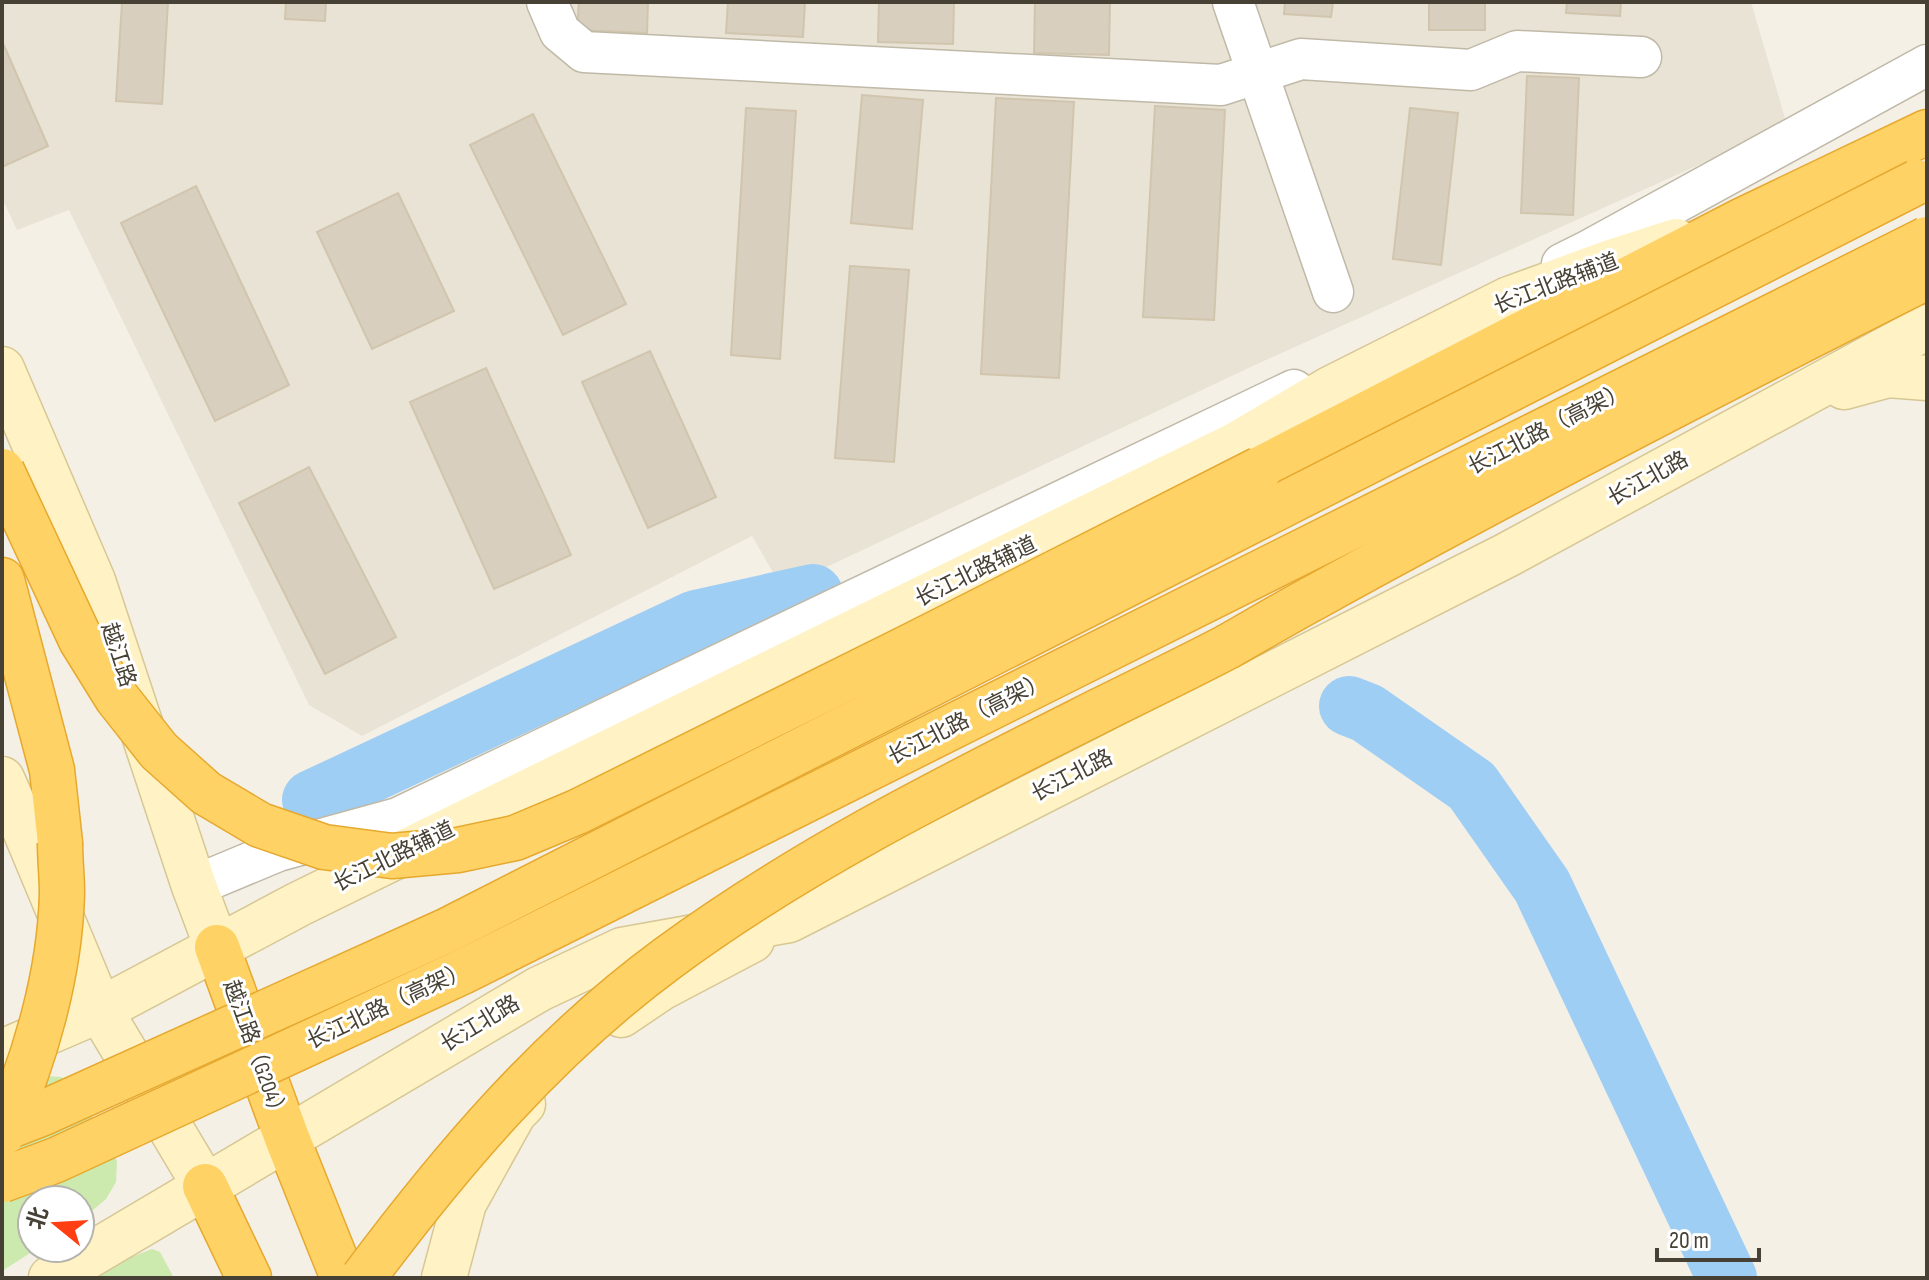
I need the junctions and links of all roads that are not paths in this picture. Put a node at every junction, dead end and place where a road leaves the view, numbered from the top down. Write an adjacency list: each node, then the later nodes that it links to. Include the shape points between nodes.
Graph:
1 (547, 2): 5 (street, via 560,32 584,52 1221,85)
2 (1233, 2): 5 (street)
3 (1641, 57): 5 (street, via 1517,51 1471,70 1301,59)
4 (1927, 65): 19 (street, bridge, via 1586,252 398,818 278,851)
5 (1259, 74): 11 (street)
6 (1927, 132): 8 (highway)
7 (1922, 180): 24 (highway, 长江北路（高架）, bridge, via 446,931)
8 (1743, 220): 16 (highway, bridge, via 577,812 515,838 458,850 392,856 324,847 260,825 206,793 159,751 117,698 81,640); 21 (main road, 长江北路辅道, via 1509,299 1330,389 1237,444)
9 (1927, 239): 26 (highway, 长江北路（高架）, bridge, via 462,972 56,1160)
10 (1927, 277): 31 (highway, bridge, via 934,796 747,904 666,959 550,1059 462,1151)
11 (1333, 292)
12 (1927, 327): 15 (main road, 长江北路)
13 (2, 369): 19 (main road, 越江路, via 93,581)
14 (1927, 378): 15 (main road, via 1888,375)
15 (1788, 402): 20 (main road, 长江北路, via 1507,555)
16 (2, 471)
17 (2, 580): 24 (highway, bridge, via 52,770 62,892 51,982 33,1053)
18 (2, 779): 22 (main road, bridge)
19 (194, 886): 21 (main road, 越江路)
20 (789, 920): 25 (main road, 长江北路, via 622,950 539,989); 32 (main road, via 661,988 589,1037 514,1113 464,1203)
21 (217, 947): 22 (main road); 25 (highway, 越江路（G204）)
22 (99, 1009): 23 (main road); 27 (main road)
23 (2, 1052)
24 (2, 1132)
25 (287, 1138): 27 (main road, 长江北路); 30 (highway, 越江路（G204）)
26 (2, 1180)
27 (205, 1186): 28 (main road, 长江北路); 29 (highway)
28 (51, 1278)
29 (249, 1278)
30 (343, 1278)
31 (363, 1278)
32 (444, 1278)

